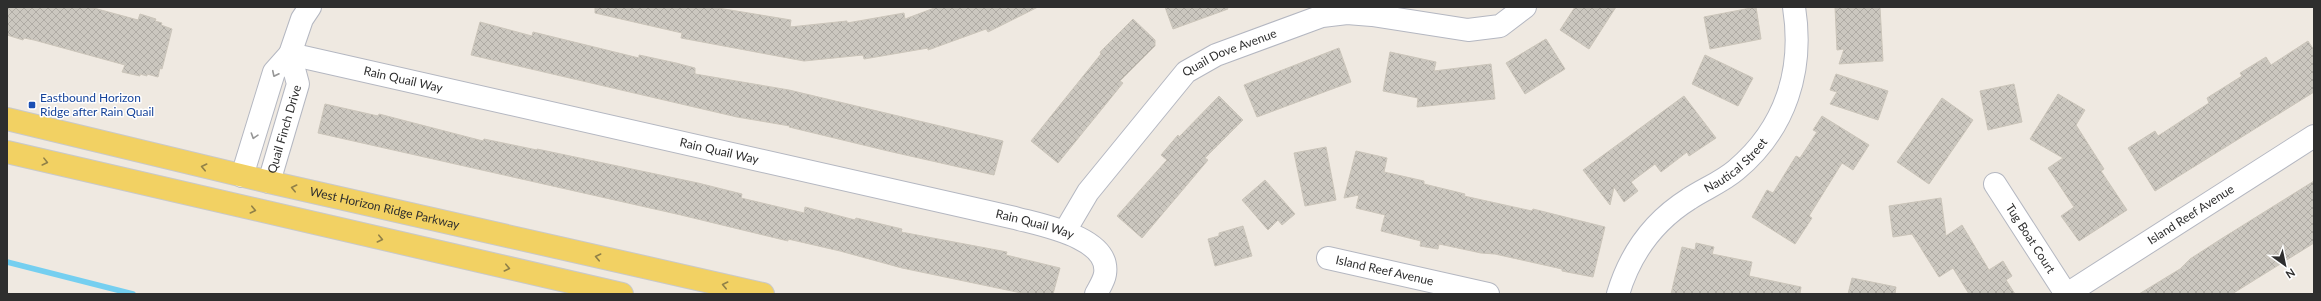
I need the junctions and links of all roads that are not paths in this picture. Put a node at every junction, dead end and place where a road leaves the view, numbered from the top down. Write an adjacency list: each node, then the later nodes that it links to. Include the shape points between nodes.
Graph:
1 (310, 7): 5 (street, Quail Finch Drive, via 302,19)
2 (1526, 7): 4 (street, Quail Dove Avenue, via 1500,26 1468,30)
3 (1794, 7): 19 (street, Nautical Street, via 1798,39 1797,63 1784,107 1772,130 1757,150 1735,171 1689,199 1653,229 1638,248)
4 (1371, 11): 13 (street, Quail Dove Avenue, via 1322,16 1216,55 1186,72 1088,192)
5 (290, 54): 10 (street, Quail Finch Drive, one-way to 10, via 274,72); 11 (street, Quail Finch Drive, via 298,84); 13 (street, Rain Quail Way)
6 (7, 119): 10 (main road, West Horizon Ridge Parkway, one-way to 6)
7 (2314, 136): 20 (street, Island Reef Avenue)
8 (7, 152): 9 (main road, one-way to 9)
9 (89, 173): 11 (main road, via 123,168 245,194 262,191); 15 (main road, one-way to 15)
10 (242, 176): 11 (main road, West Horizon Ridge Parkway)
11 (269, 182): 16 (main road, West Horizon Ridge Parkway, one-way to 11)
12 (1995, 184): 20 (street, Tug Boat Court)
13 (1065, 231): 17 (street, Rain Quail Way, via 1095,248 1103,260 1105,274)
14 (1328, 258): 18 (street, Island Reef Avenue)
15 (622, 294)
16 (763, 294)
17 (1096, 294)
18 (1488, 294)
19 (1618, 294)
20 (2066, 294)

